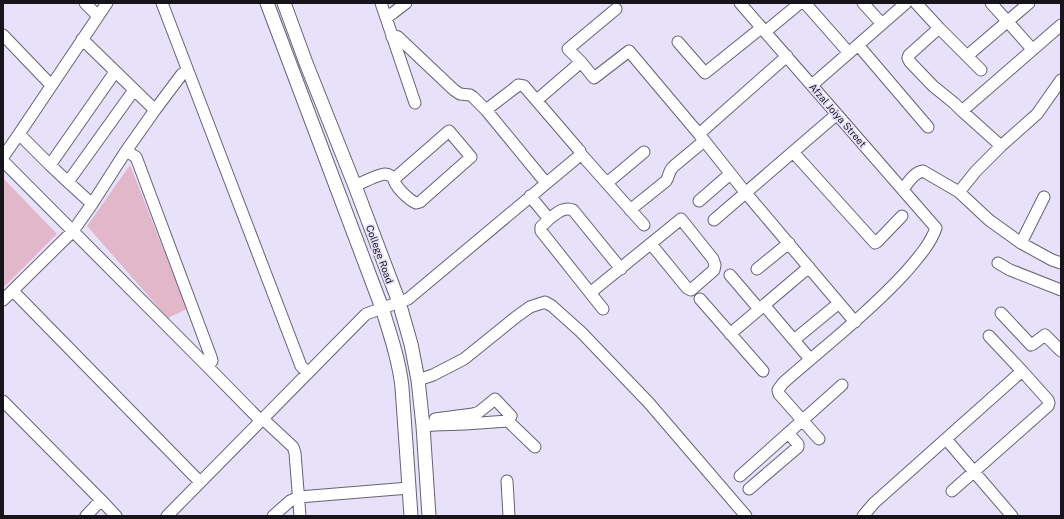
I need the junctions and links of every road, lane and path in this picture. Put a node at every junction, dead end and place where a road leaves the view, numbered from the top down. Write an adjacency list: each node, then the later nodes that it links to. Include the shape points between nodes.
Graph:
1 (85, 3): 17 (street)
2 (107, 3): 17 (street)
3 (162, 3): 35 (street)
4 (267, 3): 94 (main road, College Road)
5 (284, 3): 63 (main road, College Road)
6 (381, 3): 18 (street)
7 (406, 3): 18 (street)
8 (740, 3): 23 (street, Afzal Joiya Street)
9 (800, 3): 23 (street)
10 (805, 3): 30 (street)
11 (863, 3): 20 (street)
12 (906, 3): 20 (street)
13 (916, 3): 22 (street)
14 (991, 3): 19 (street)
15 (1029, 3): 19 (street)
16 (616, 8): 33 (street, via 568,49)
17 (98, 16): 26 (street)
18 (386, 18): 25 (street)
19 (1008, 22): 29 (street); 32 (street)
20 (882, 24): 28 (street)
21 (1061, 25): 29 (street)
22 (939, 28): 32 (street); 45 (street, via 908,58 932,86)
23 (763, 30): 27 (street, via 706,73); 31 (street, Afzal Joiya Street)
24 (3, 35): 38 (street)
25 (392, 37): 42 (street); 44 (street, via 398,37 454,90 474,97)
26 (82, 39): 36 (street); 38 (street)
27 (678, 42)
28 (858, 45): 30 (street); 47 (street)
29 (1032, 50): 45 (street)
30 (849, 53): 39 (street)
31 (787, 56): 39 (street, Afzal Joiya Street); 49 (street)
32 (967, 56): 34 (street)
33 (581, 62): 41 (street); 49 (street, via 594,78 629,51)
34 (981, 70)
35 (188, 71): 43 (street, via 182,74); 106 (street, via 301,366)
36 (115, 72): 40 (street); 57 (street)
37 (1061, 80): 50 (street, via 1037,114)
38 (51, 85): 48 (street)
39 (812, 85): 46 (street, Afzal Joiya Street)
40 (134, 90): 43 (street); 60 (street)
41 (537, 100): 44 (street, via 524,86 518,86); 54 (street)
42 (415, 103)
43 (155, 110): 51 (street)
44 (486, 110): 61 (street)
45 (962, 111): 50 (street)
46 (837, 114): 53 (street); 64 (street, Afzal Joiya Street)
47 (928, 127)
48 (19, 134): 55 (street); 57 (street)
49 (702, 138): 58 (street); 71 (street, via 670,170 666,181)
50 (1001, 146): 66 (street)
51 (126, 151): 70 (street); 103 (street, via 136,157 211,357 212,361)
52 (644, 152): 62 (street)
53 (793, 152): 65 (street); 72 (street, via 875,243)
54 (580, 153): 61 (street); 62 (street)
55 (3, 157)
56 (3, 161): 76 (street)
57 (50, 165): 60 (street)
58 (730, 174): 65 (street); 69 (street)
59 (394, 178): 59 (street, via 394,183 408,199 420,202 471,157 449,131); 63 (street, via 384,174)
60 (68, 182): 70 (street)
61 (546, 183): 67 (street)
62 (607, 183): 71 (street)
63 (355, 186): 91 (main road, College Road)
64 (903, 189): 66 (street, via 916,173 923,171); 97 (street, Afzal Joiya Street, via 936,228 931,241 915,262)
65 (745, 192): 74 (street); 77 (street)
66 (959, 192): 78 (street, via 989,220)
67 (530, 196): 73 (street); 91 (street, via 408,299)
68 (1044, 198): 78 (street)
69 (698, 201)
70 (92, 204): 76 (street)
71 (630, 210): 75 (street)
72 (902, 216)
73 (549, 219): 83 (street, via 563,209 573,210); 88 (street, via 541,227 541,231)
74 (714, 220)
75 (644, 225)
76 (73, 230): 87 (street); 103 (street)
77 (789, 243): 82 (street); 84 (street)
78 (1021, 243): 81 (street)
79 (651, 244): 79 (street, via 691,290 714,270 713,259 681,219); 83 (street)
80 (998, 262): 86 (street, via 1010,270)
81 (1061, 263)
82 (809, 268): 92 (street); 93 (street)
83 (621, 269): 88 (street)
84 (757, 269)
85 (730, 275): 93 (street)
86 (1061, 290)
87 (13, 291): 90 (street); 121 (street)
88 (590, 293): 95 (street)
89 (700, 299): 98 (street)
90 (3, 300)
91 (398, 302): 94 (street); 107 (main road, College Road, via 411,344)
92 (838, 303): 97 (street); 100 (street)
93 (762, 307): 98 (street); 100 (street)
94 (382, 308): 106 (street, via 366,314); 122 (main road, College Road, via 394,344 401,377)
95 (603, 310)
96 (1001, 313): 101 (street, via 1031,345 1045,334)
97 (855, 322): 102 (street)
98 (730, 334): 104 (street)
99 (990, 336): 105 (street)
100 (794, 340): 102 (street)
101 (1061, 351)
102 (810, 359): 111 (street, via 778,390)
103 (208, 367): 110 (street)
104 (763, 371)
105 (1022, 371): 116 (street); 118 (street, via 1048,400 1048,406)
106 (308, 373): 110 (street)
107 (418, 380): 113 (main road, College Road); 136 (street, via 464,359 530,307 545,302 581,332 648,403)
108 (842, 385): 111 (street)
109 (3, 401): 126 (street)
110 (262, 420): 121 (street); 125 (street, via 293,447)
111 (803, 420): 114 (street); 115 (street)
112 (508, 421): 113 (street, via 435,425); 113 (street, via 511,416 495,399 473,414); 117 (street)
113 (423, 423): 127 (main road, College Road)
114 (788, 433): 119 (street); 123 (street, via 798,447)
115 (819, 439)
116 (946, 439): 118 (street); 137 (street)
117 (535, 447)
118 (974, 472): 124 (street); 138 (street)
119 (740, 476)
120 (506, 481): 135 (street)
121 (200, 482): 131 (street)
122 (409, 488): 125 (street); 128 (main road, College Road)
123 (749, 490)
124 (952, 491)
125 (299, 497): 132 (street, via 290,501); 133 (street)
126 (101, 500): 129 (street); 130 (street)
127 (428, 503): 128 (main road); 134 (main road, College Road)
128 (410, 510)
129 (86, 516)
130 (116, 516)
131 (167, 516)
132 (273, 516)
133 (300, 516)
134 (429, 516)
135 (509, 516)
136 (746, 516)
137 (863, 516)
138 (1012, 516)

